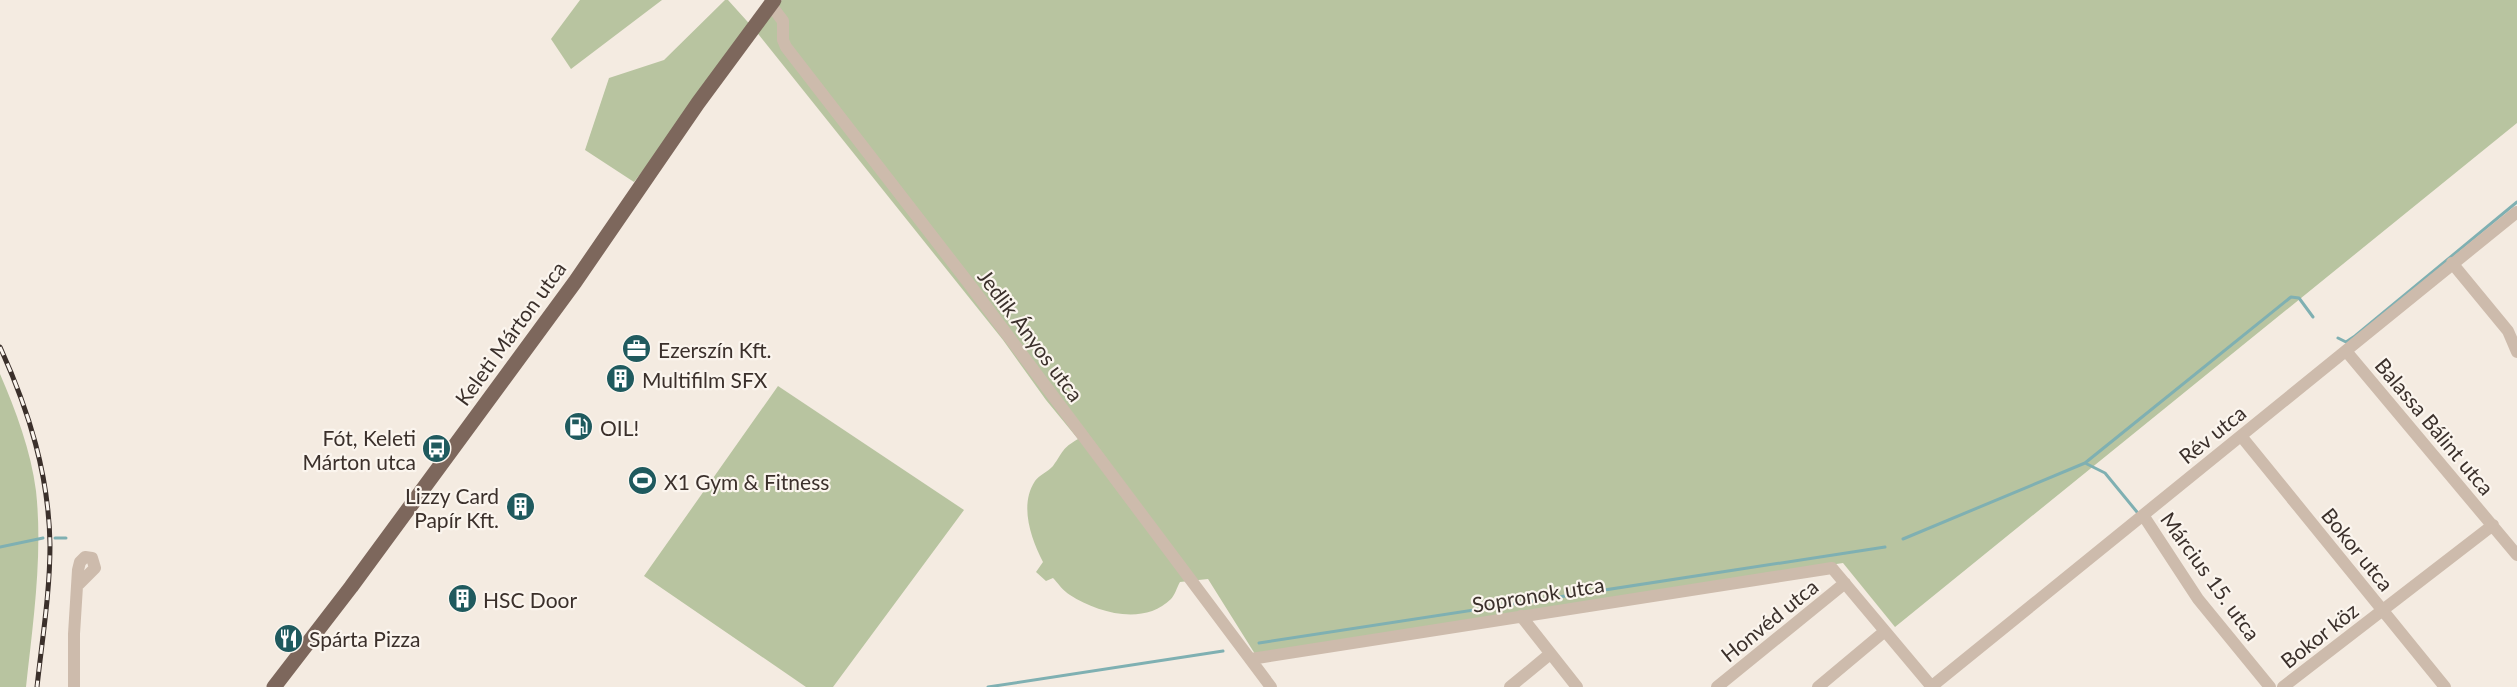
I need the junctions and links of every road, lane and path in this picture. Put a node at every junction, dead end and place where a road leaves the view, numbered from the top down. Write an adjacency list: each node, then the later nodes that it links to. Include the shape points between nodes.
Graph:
1 (772, 2): 16 (street, Jedlik Ányos utca, via 783,21 786,47); 18 (main road, Keleti Márton utca, via 575,282)
2 (2517, 212): 3 (street, Rév utca)
3 (2452, 263): 4 (street, Rév utca); 5 (street, via 2508,331)
4 (2346, 351): 6 (street, Rév utca); 8 (street, Balassa Bálint utca)
5 (2517, 352)
6 (2241, 436): 7 (street, Rév utca); 12 (street, Bokor utca)
7 (2143, 515): 24 (street, Rév utca); 25 (street, Március 15. utca, via 2198,598)
8 (2493, 525): 9 (street, Balassa Bálint utca); 12 (street, Bokor köz)
9 (2517, 555)
10 (1845, 583): 13 (street, Sopronok utca, via 1832,568); 14 (street); 22 (street, Honvéd utca)
11 (79, 584): 17 (street)
12 (2383, 610): 26 (street, Bokor köz); 27 (street, Bokor utca)
13 (1521, 616): 15 (street); 16 (street, Sopronok utca)
14 (1885, 631): 23 (street); 24 (street)
15 (1550, 654): 20 (street); 21 (street)
16 (1251, 659): 19 (street, Jedlik Ányos utca)
17 (74, 687)
18 (274, 687)
19 (1271, 687)
20 (1510, 687)
21 (1577, 687)
22 (1717, 687)
23 (1818, 687)
24 (1932, 687)
25 (2270, 687)
26 (2283, 687)
27 (2445, 687)

